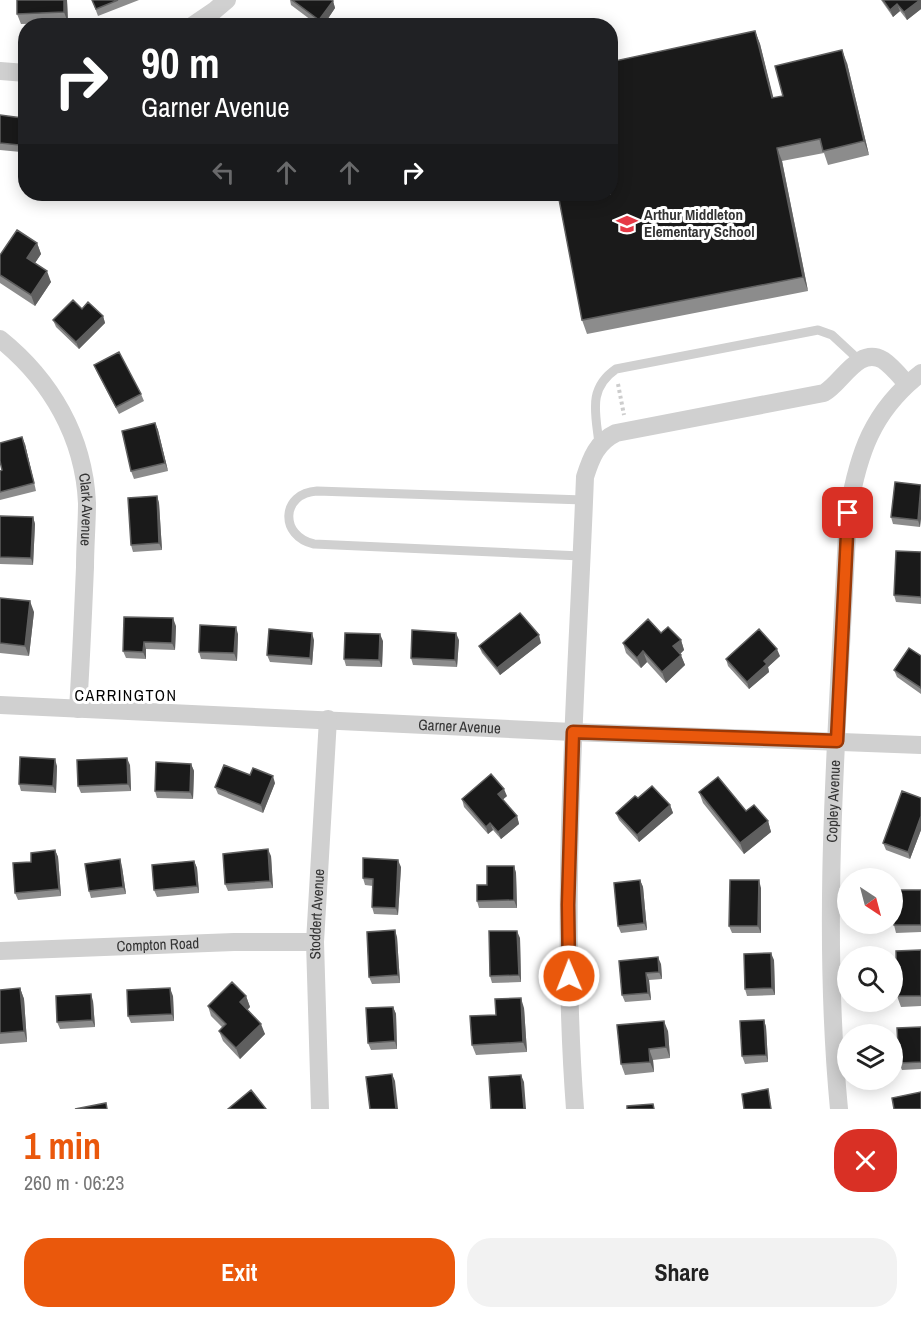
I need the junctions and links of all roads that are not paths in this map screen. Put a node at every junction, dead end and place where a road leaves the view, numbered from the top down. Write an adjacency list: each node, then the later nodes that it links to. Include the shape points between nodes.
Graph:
1 (227, 0): 2 (street)
2 (204, 18)
3 (0, 71): 4 (street)
4 (18, 72)
5 (0, 339): 12 (street, Clark Avenue, via 18,353 56,401 81,459 87,505)
6 (859, 360): 7 (street, via 882,360); 8 (street, via 824,393 616,432); 8 (lane, via 832,335 818,330 616,369 606,375 595,396)
7 (914, 379): 15 (street, Copley Avenue, via 885,409 870,433 852,487)
8 (599, 444): 9 (street, via 585,477)
9 (584, 500): 10 (street); 10 (lane, via 317,490 301,495 290,508 289,516 299,538 314,544)
10 (581, 556): 14 (street)
11 (0, 705): 12 (street, Garner Avenue)
12 (78, 709): 13 (street, Garner Avenue)
13 (328, 719): 14 (street, Garner Avenue); 17 (street, Stoddert Avenue)
14 (573, 732): 15 (street, Garner Avenue); 20 (street, via 568,905 569,1035)
15 (837, 741): 16 (street, Garner Avenue); 21 (street, Copley Avenue, via 831,932)
16 (921, 745)
17 (315, 942): 18 (street, Compton Road); 19 (street, Stoddert Avenue)
18 (0, 951)
19 (320, 1109)
20 (575, 1109)
21 (839, 1109)

